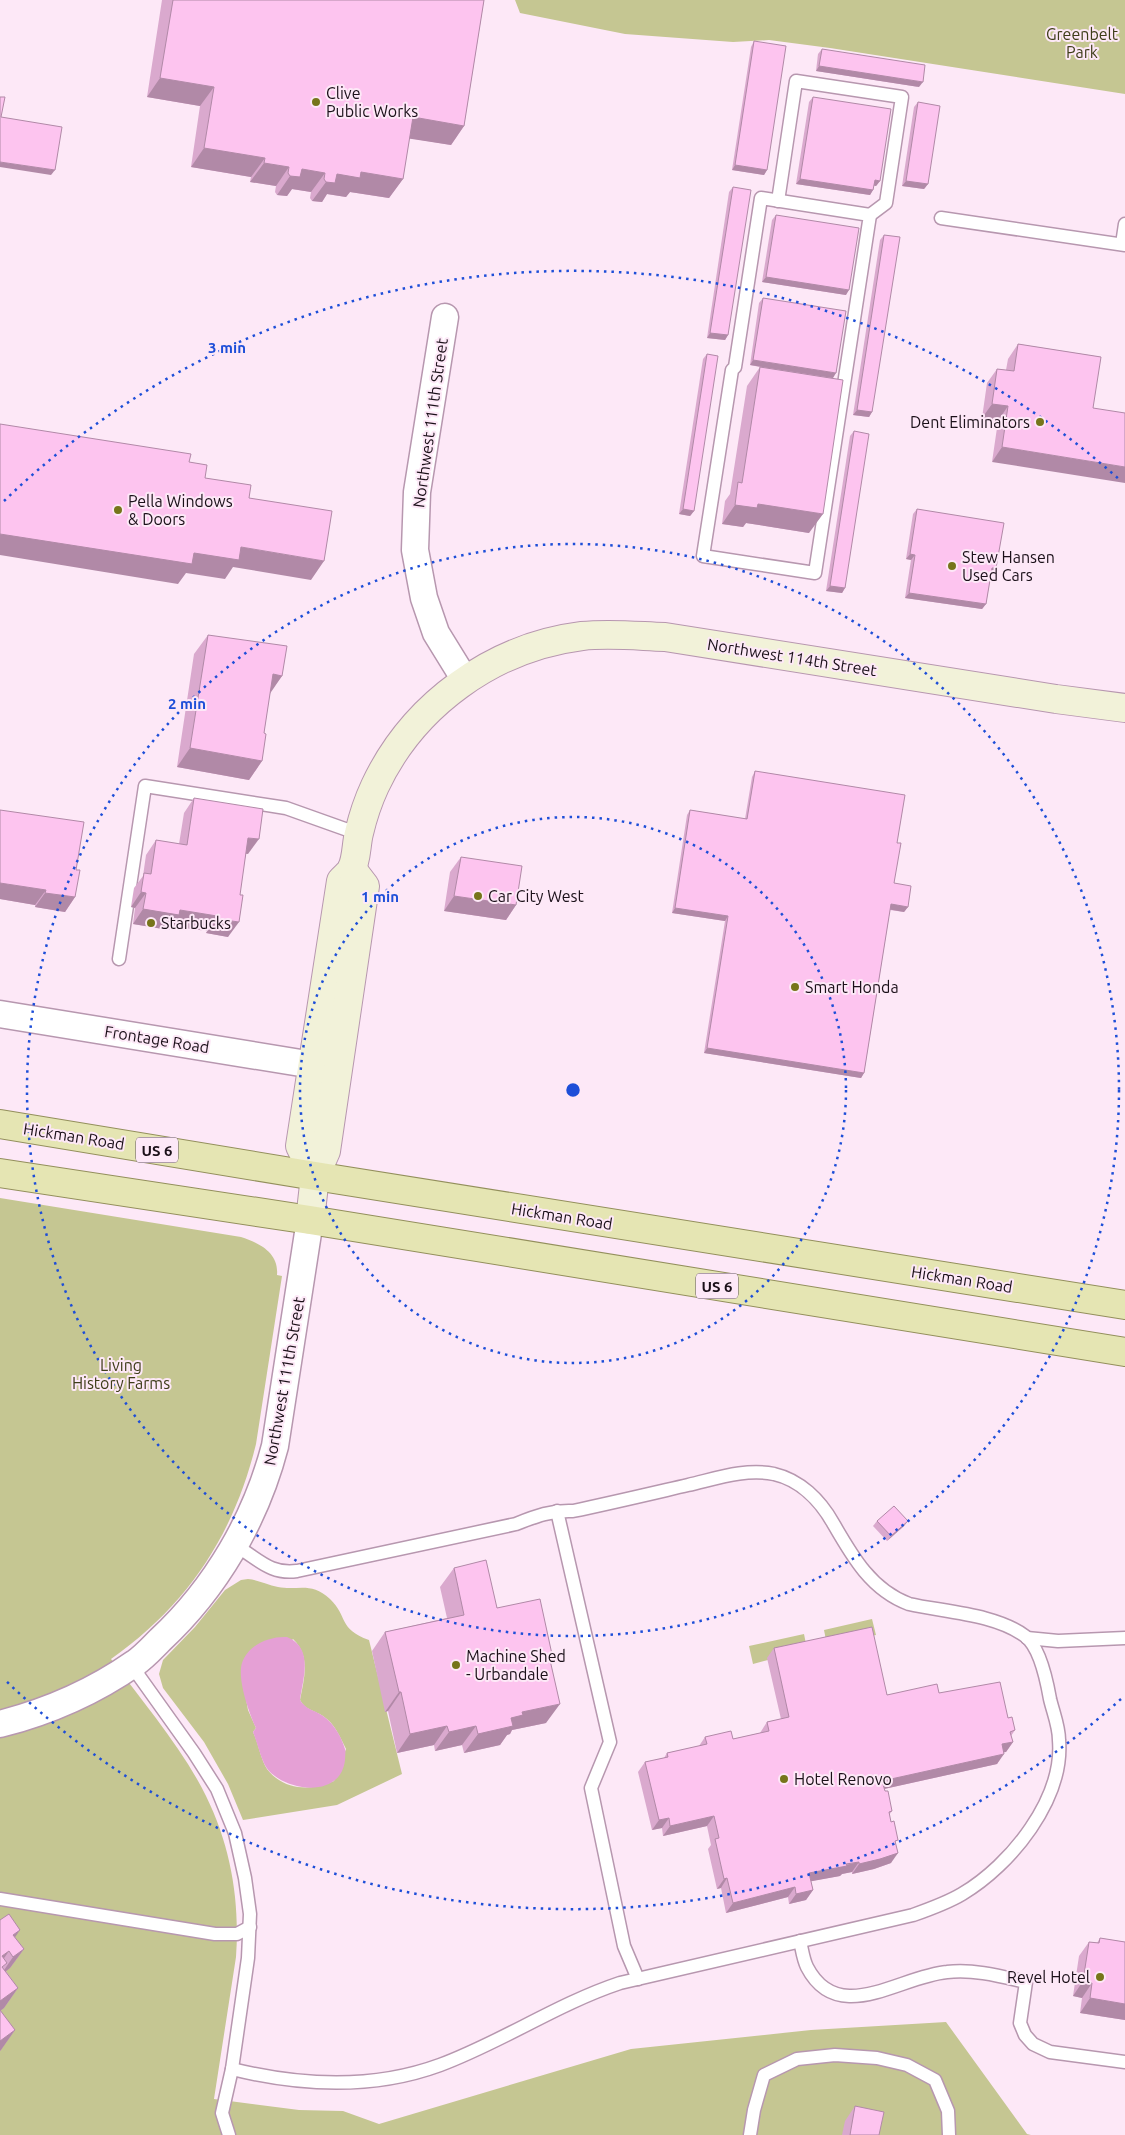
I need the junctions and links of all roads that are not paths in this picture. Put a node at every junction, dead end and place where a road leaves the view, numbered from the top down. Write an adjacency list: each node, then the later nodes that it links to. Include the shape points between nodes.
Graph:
1 (778, 201): 2 (lane); 2 (lane, via 796,81 902,97 886,203); 2 (lane, via 761,198 704,556 815,573)
2 (870, 215)
3 (941, 218): 5 (lane)
4 (1125, 224): 5 (lane)
5 (1124, 244)
6 (445, 317): 7 (street, Northwest 111th Street, via 417,492 415,550 424,598 436,633)
7 (466, 680): 8 (street, Northwest 114th Street, via 492,664 548,643 582,636 618,634 665,638); 9 (street, via 441,698 415,724 383,770 367,804)
8 (1125, 708)
9 (359, 834): 10 (street); 11 (lane, via 286,808 145,786)
10 (352, 869): 13 (street, via 341,881); 16 (street, Northwest 111th Street, via 365,886 326,1151)
11 (119, 959)
12 (0, 1014): 13 (street, Frontage Road)
13 (313, 1065): 16 (street, via 300,1146)
14 (0, 1124): 16 (main road, Hickman Road / US 6)
15 (0, 1173): 17 (main road, US 6)
16 (315, 1176): 17 (street, Northwest 111th Street); 18 (main road, Hickman Road / US 6)
17 (310, 1220): 19 (main road, US 6); 21 (street, Northwest 111th Street, via 275,1446 268,1474)
18 (1125, 1305)
19 (1125, 1352)
20 (557, 1510): 21 (lane, via 516,1524 284,1573 271,1569); 22 (lane, via 573,1511 741,1474 762,1472 783,1476 815,1498 857,1563 876,1584 898,1600 999,1622); 29 (lane, via 610,1742 591,1788 624,1946)
21 (234, 1544): 24 (street, Northwest 111th Street, via 193,1607)
22 (1027, 1638): 23 (lane, via 1058,1641); 28 (lane, via 1037,1653 1046,1678 1060,1740 1052,1786 1026,1834 984,1878 942,1905 914,1915)
23 (1125, 1638)
24 (136, 1662): 25 (street, Northwest 111th Street, via 72,1699); 27 (lane, via 139,1676 217,1789 235,1833 246,1878)
25 (0, 1724)
26 (0, 1899): 27 (lane, via 215,1934 238,1934)
27 (250, 1927): 31 (lane)
28 (800, 1941): 29 (lane); 30 (lane, via 806,1966 814,1978 839,1996 862,1995 945,1972 968,1971 1026,1982 1020,2023 1032,2044 1050,2052)
29 (638, 1979): 31 (lane, via 596,1991 459,2057 401,2077 335,2084 268,2078)
30 (1125, 2062)
31 (232, 2069): 32 (lane, via 222,2113)
32 (229, 2135)
33 (750, 2135): 34 (lane, via 764,2075 797,2059 835,2055 877,2058 907,2065 935,2080 948,2111)
34 (949, 2135)

